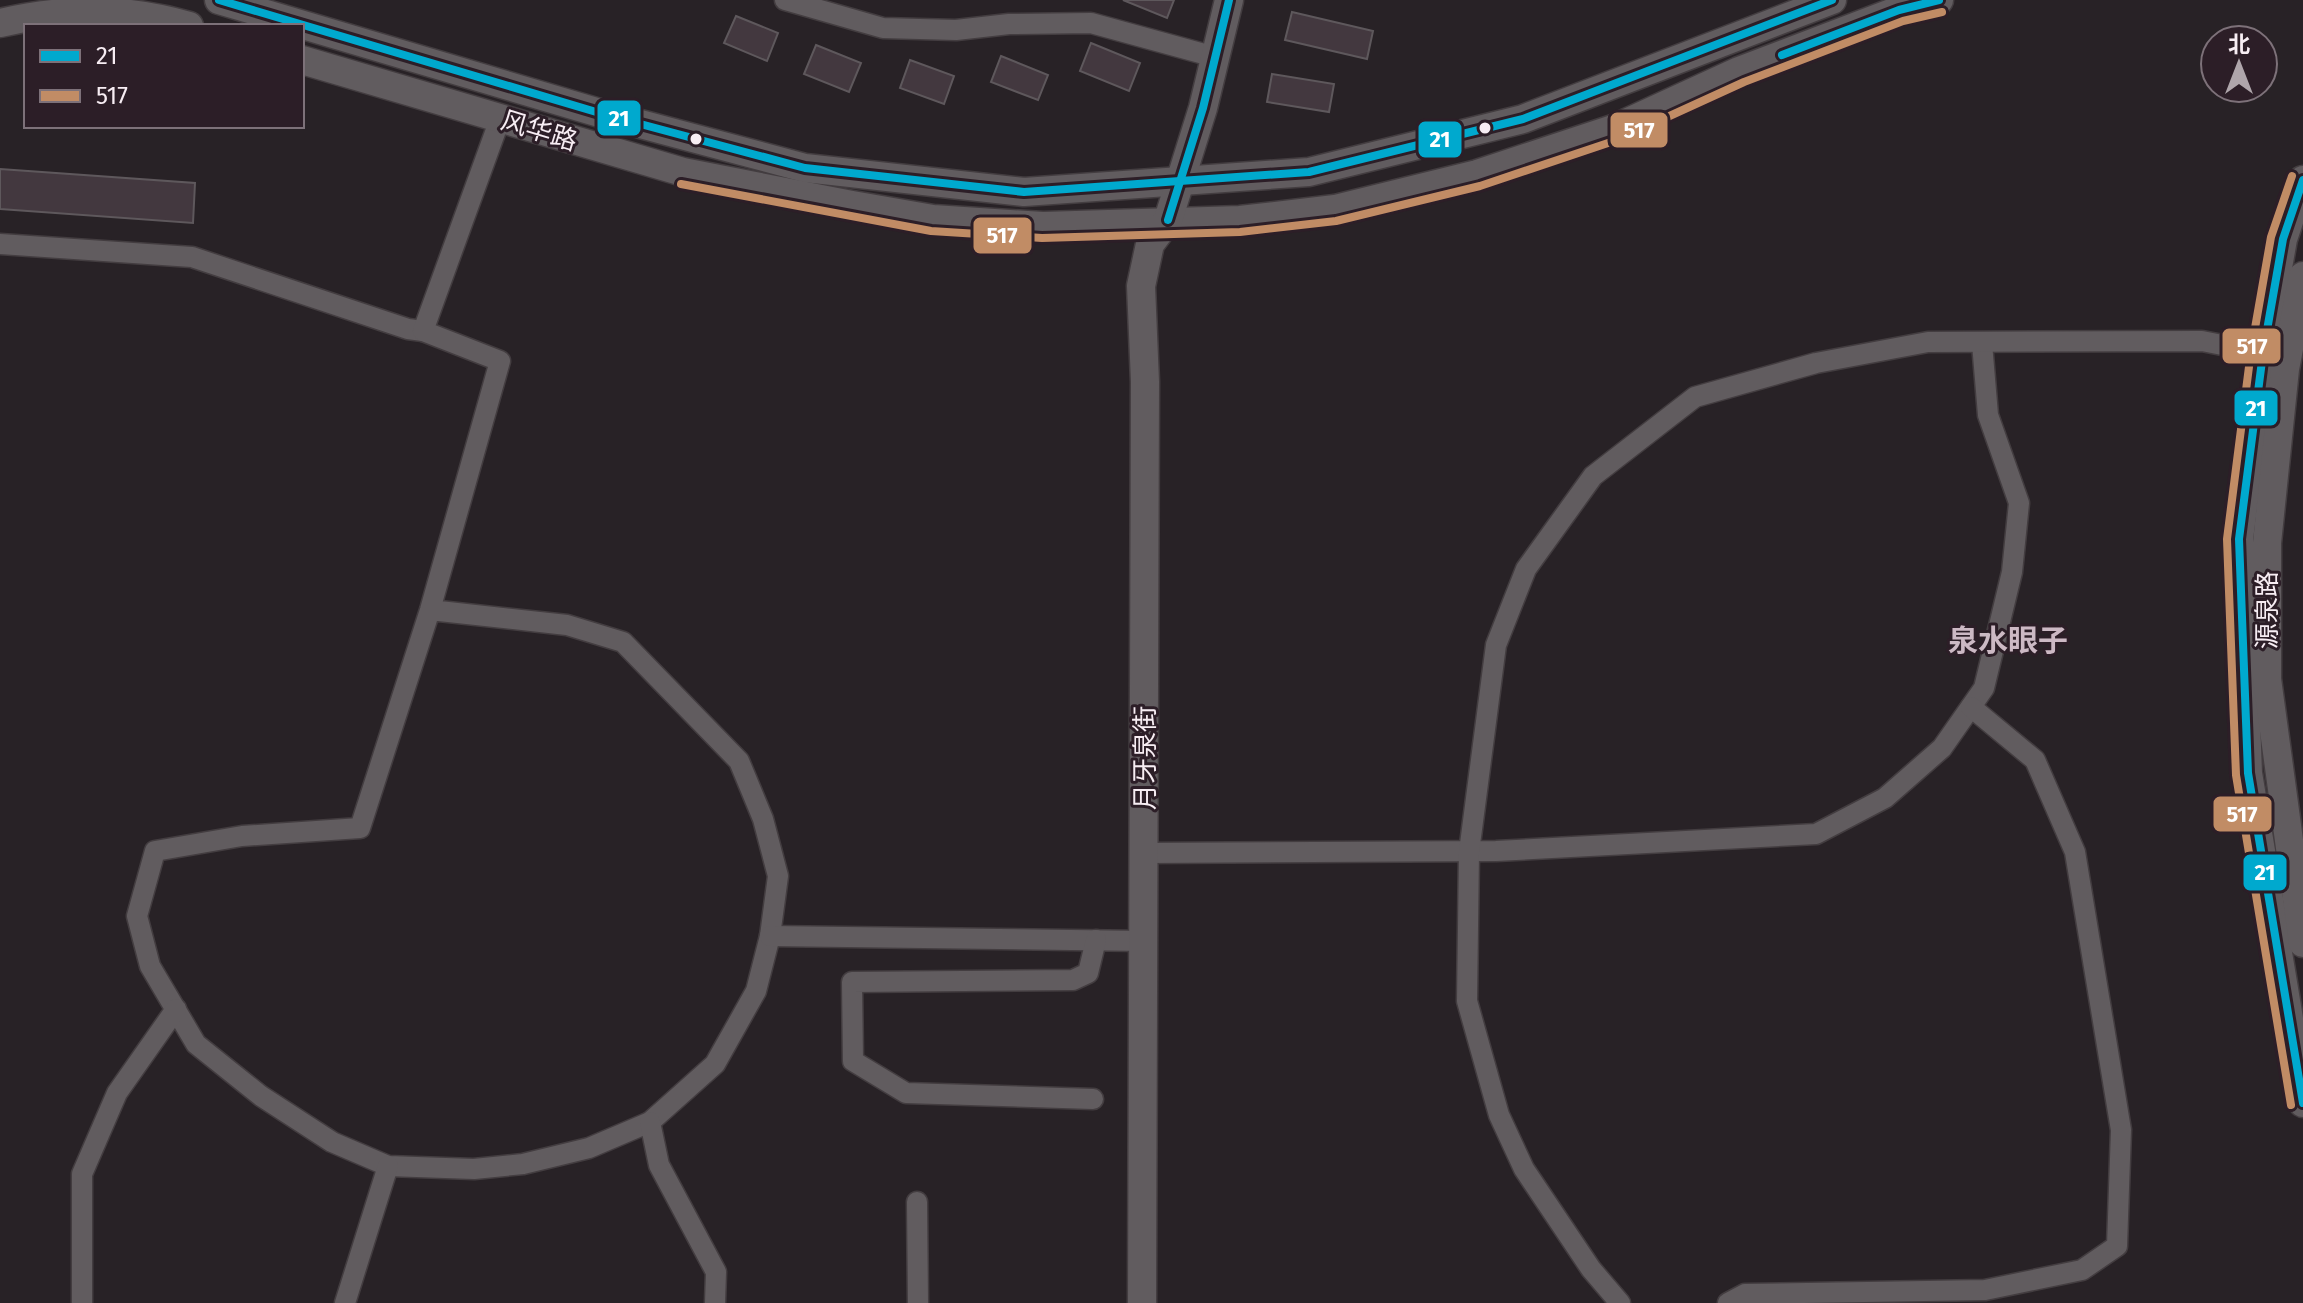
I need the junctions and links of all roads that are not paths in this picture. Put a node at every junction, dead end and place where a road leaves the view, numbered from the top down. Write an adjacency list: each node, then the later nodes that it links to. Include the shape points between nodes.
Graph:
1 (219, 0): 10 (street)
2 (785, 0): 12 (street, via 883,28 1091,23)
3 (1229, 0): 12 (street, 月牙泉街)
4 (1832, 0): 17 (street, via 1523,119 1309,172)
5 (1939, 0): 19 (street, 风华路, via 1739,71 1613,129 1477,174 1335,209 1240,220)
6 (130, 6): 7 (street); 9 (street)
7 (50, 7): 8 (street)
8 (0, 23)
9 (183, 24)
10 (300, 24)
11 (304, 25): 16 (street, via 805,168)
12 (1215, 57): 17 (street, 月牙泉街)
13 (304, 61): 14 (street, 风华路)
14 (500, 119): 18 (street, 风华路, via 683,172); 22 (street)
15 (2303, 180): 24 (street, 源泉路, via 2283,239)
16 (936, 182): 17 (street, via 1024,192); 18 (street, via 944,202)
17 (1177, 183): 19 (street, 月牙泉街)
18 (933, 219): 19 (street, 风华路, via 1043,226)
19 (1168, 220): 28 (street, 月牙泉街, via 1150,244 1141,286)
20 (0, 244): 22 (street, via 192,257)
21 (2303, 276): 32 (street, 源泉路, via 2285,369 2267,543 2267,679)
22 (423, 331): 25 (street, via 500,361)
23 (1982, 343): 24 (street, via 2202,341); 26 (street, via 1988,415 2019,503 2012,572 1984,688); 27 (street, via 1928,342 1858,355 1695,397 1593,476 1526,569 1496,645)
24 (2263, 353): 35 (street, 源泉路, via 2239,539 2243,702 2248,773)
25 (430, 610): 29 (street, via 567,625 623,642 739,761 763,819 778,876); 33 (street, via 360,828 242,836 155,851 137,916 150,966)
26 (1971, 707): 27 (street, via 1942,748 1885,798 1816,834); 45 (street, via 2035,760 2075,852 2121,1130 2117,1246 2082,1270 1985,1290 1745,1294)
27 (1469, 852): 28 (street); 44 (street, via 1467,1001 1499,1115 1524,1169)
28 (1145, 853): 31 (street, 月牙泉街)
29 (770, 936): 30 (street); 36 (street, via 756,991 715,1064)
30 (1096, 940): 31 (street); 34 (street, via 1088,973 1073,980 852,982 853,1061 906,1093)
31 (1145, 941): 43 (street, 月牙泉街)
32 (2303, 943)
33 (176, 1009): 37 (street, via 196,1044 261,1096 332,1142); 39 (street, via 117,1093 82,1174)
34 (1093, 1099)
35 (2303, 1103)
36 (650, 1122): 37 (street, via 589,1148 523,1164 474,1169); 41 (street, via 659,1165 716,1272)
37 (388, 1166): 40 (street)
38 (917, 1202): 42 (street)
39 (82, 1303)
40 (345, 1303)
41 (715, 1303)
42 (918, 1303)
43 (1142, 1303)
44 (1620, 1303)
45 (1728, 1303)

